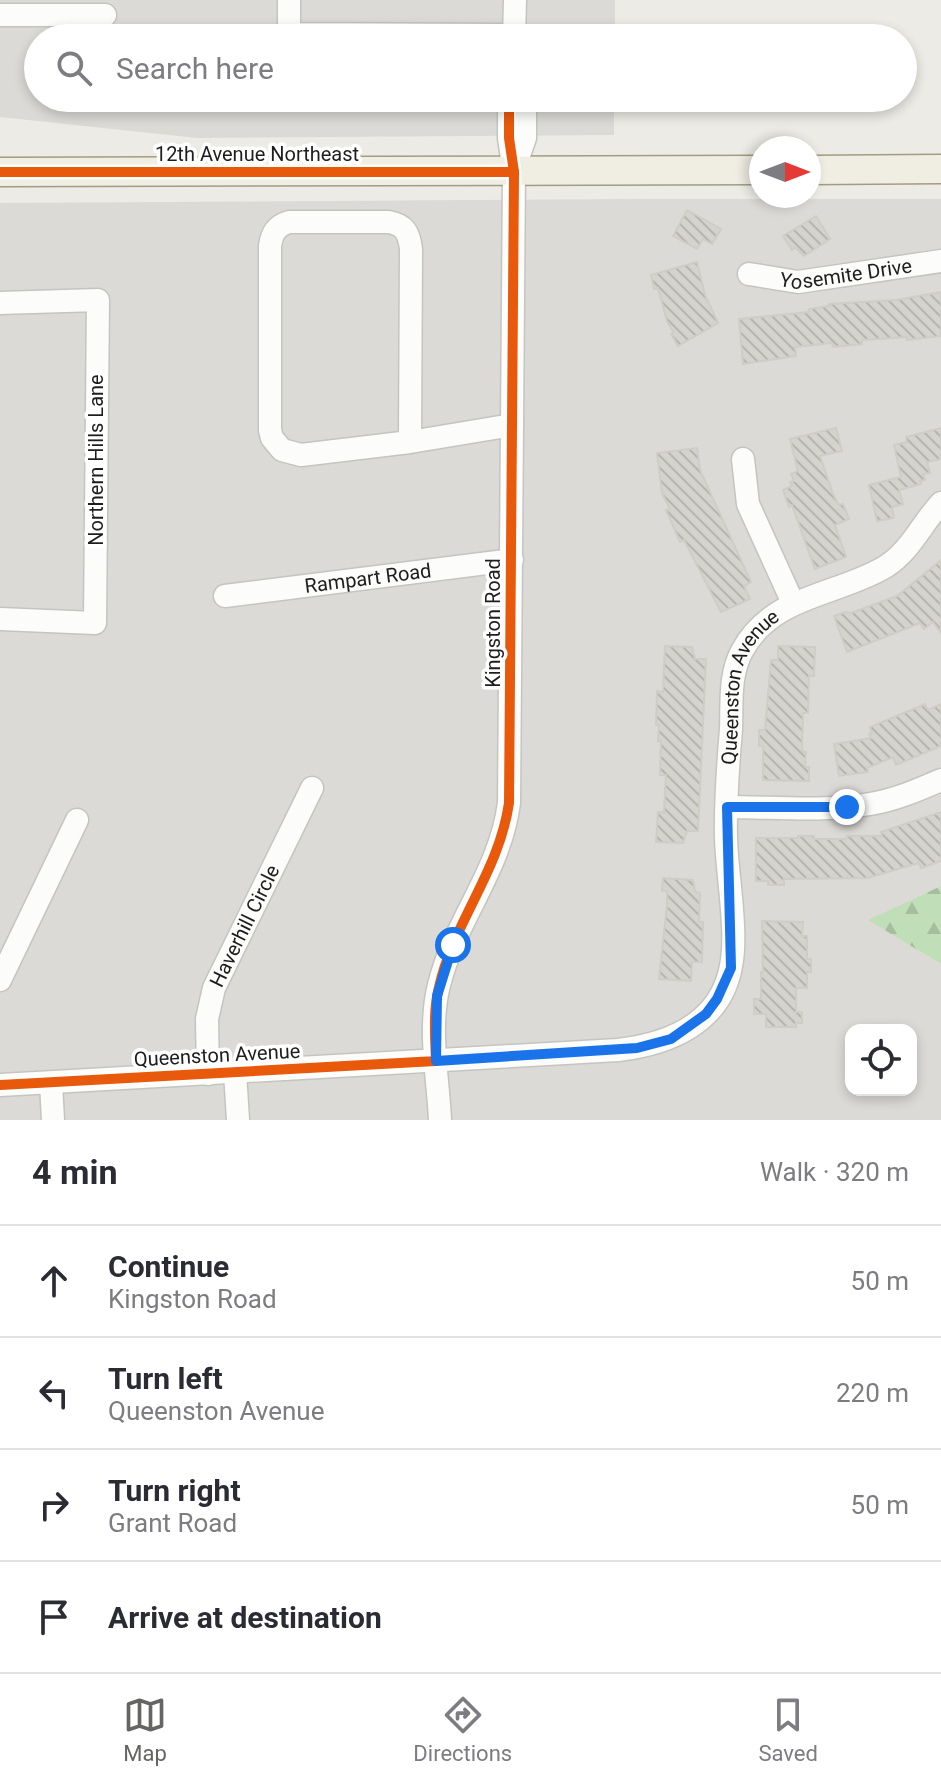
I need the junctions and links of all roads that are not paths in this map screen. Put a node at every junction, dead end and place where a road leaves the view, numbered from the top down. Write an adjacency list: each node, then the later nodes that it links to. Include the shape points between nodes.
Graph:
1 (289, 0): 5 (street)
2 (515, 0): 6 (street)
3 (0, 15): 4 (street)
4 (105, 15)
5 (289, 24)
6 (514, 24)
7 (509, 112): 13 (street)
8 (525, 112): 13 (street, via 525,138)
9 (941, 169): 11 (main road)
10 (749, 170): 13 (main road, 12th Avenue Northeast)
11 (821, 170)
12 (0, 172): 13 (main road, 12th Avenue Northeast)
13 (514, 172): 17 (street, Kingston Road)
14 (941, 261): 15 (street, Yosemite Drive, via 798,282)
15 (749, 274)
16 (0, 303): 24 (street, Northern Hills Lane, via 98,300 95,623)
17 (512, 425): 18 (street); 21 (street, Kingston Road)
18 (410, 442): 18 (street, via 408,232 389,222 280,225 270,246 272,438 282,450 301,455)
19 (743, 459): 23 (street, via 748,504)
20 (941, 503): 23 (street, Queenston Avenue, via 889,565)
21 (512, 560): 22 (street, Rampart Road); 30 (street, Kingston Road, via 506,827 439,986)
22 (225, 596)
23 (793, 603): 27 (street, Queenston Avenue, via 763,624 735,670)
24 (0, 619)
25 (941, 780): 27 (street, via 847,807)
26 (312, 788): 32 (street, Haverhill Circle, via 211,996)
27 (727, 807): 30 (street, Queenston Avenue, via 731,968 706,1014 671,1039 637,1048)
28 (77, 820): 29 (street)
29 (0, 980)
30 (436, 1061): 31 (street, Queenston Avenue); 37 (street, Kingston Road)
31 (235, 1072): 32 (street, Queenston Avenue); 36 (street)
32 (208, 1074): 33 (street, Queenston Avenue)
33 (51, 1083): 34 (street, Queenston Avenue); 35 (street)
34 (0, 1085)
35 (53, 1120)
36 (238, 1120)
37 (440, 1120)

